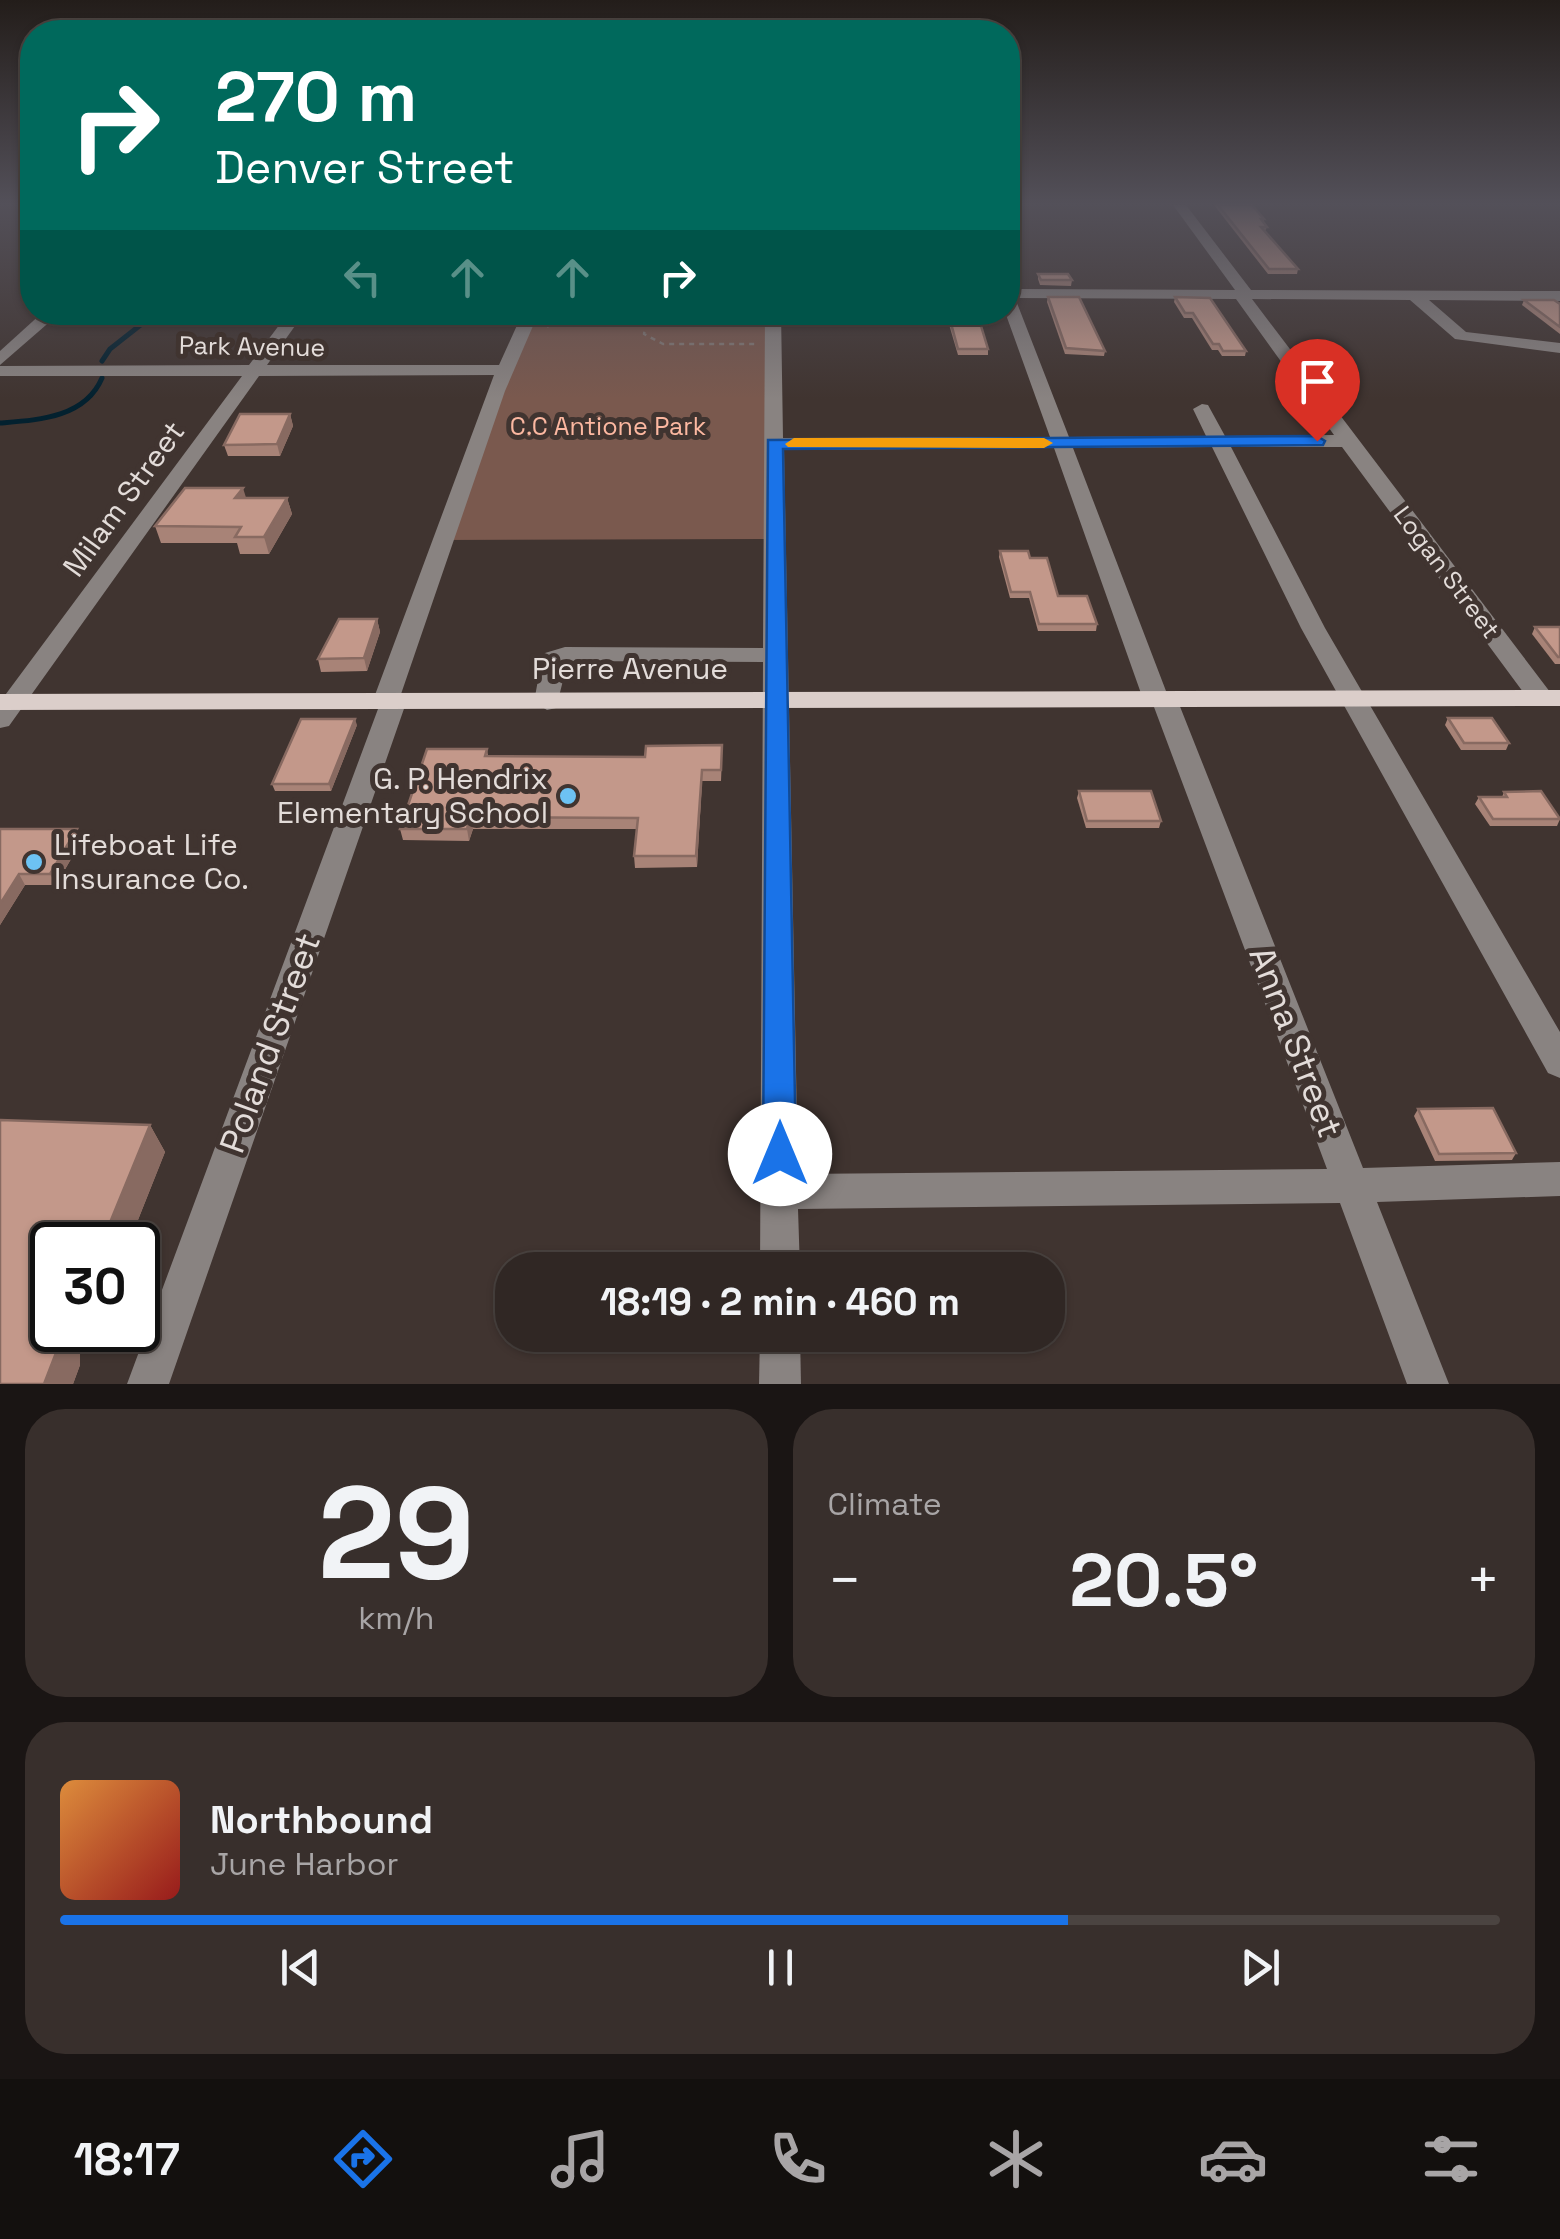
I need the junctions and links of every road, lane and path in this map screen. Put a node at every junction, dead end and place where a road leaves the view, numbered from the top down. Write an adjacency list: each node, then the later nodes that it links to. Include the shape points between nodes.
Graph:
1 (1225, 270): 2 (street, Logan Street)
2 (1243, 294): 3 (street); 4 (street); 21 (street, Logan Street)
3 (1414, 295): 5 (street); 14 (street, via 1461,336)
4 (1020, 296)
5 (1560, 296)
6 (38, 325): 16 (street)
7 (288, 325): 19 (street, Milam Street)
8 (525, 325): 17 (street, Poland Street)
9 (646, 325): 12 (path, via 651,340)
10 (774, 325): 24 (street)
11 (1019, 325): 22 (street, Anna Street)
12 (677, 344): 13 (path); 15 (path)
13 (763, 344)
14 (1560, 348)
15 (676, 352)
16 (0, 360)
17 (504, 370): 19 (street, Park Avenue); 31 (street, Poland Street)
18 (0, 371): 19 (street, Park Avenue)
19 (254, 371): 32 (street, Milam Street)
20 (1202, 409): 23 (street)
21 (1349, 441): 23 (street); 29 (street, Logan Street)
22 (1061, 442): 23 (street); 24 (street); 27 (street, Anna Street)
23 (1221, 442): 26 (street)
24 (774, 444): 25 (street)
25 (775, 655): 28 (street); 30 (street, via 564,654 554,658)
26 (1354, 698): 27 (main road, Pierre Avenue); 29 (main road, Pierre Avenue); 33 (street)
27 (1160, 699): 28 (main road, Pierre Avenue); 35 (street, Anna Street)
28 (776, 700): 30 (main road, Pierre Avenue); 36 (street)
29 (1554, 700)
30 (547, 702): 31 (main road, Pierre Avenue)
31 (389, 703): 32 (main road, Pierre Avenue); 39 (street, Poland Street)
32 (4, 708)
33 (1560, 1063)
34 (1560, 1179): 35 (street)
35 (1350, 1186): 36 (street); 41 (street, Anna Street)
36 (780, 1192): 37 (street)
37 (780, 1252)
38 (780, 1352): 40 (street)
39 (148, 1384)
40 (780, 1384)
41 (1428, 1384)

